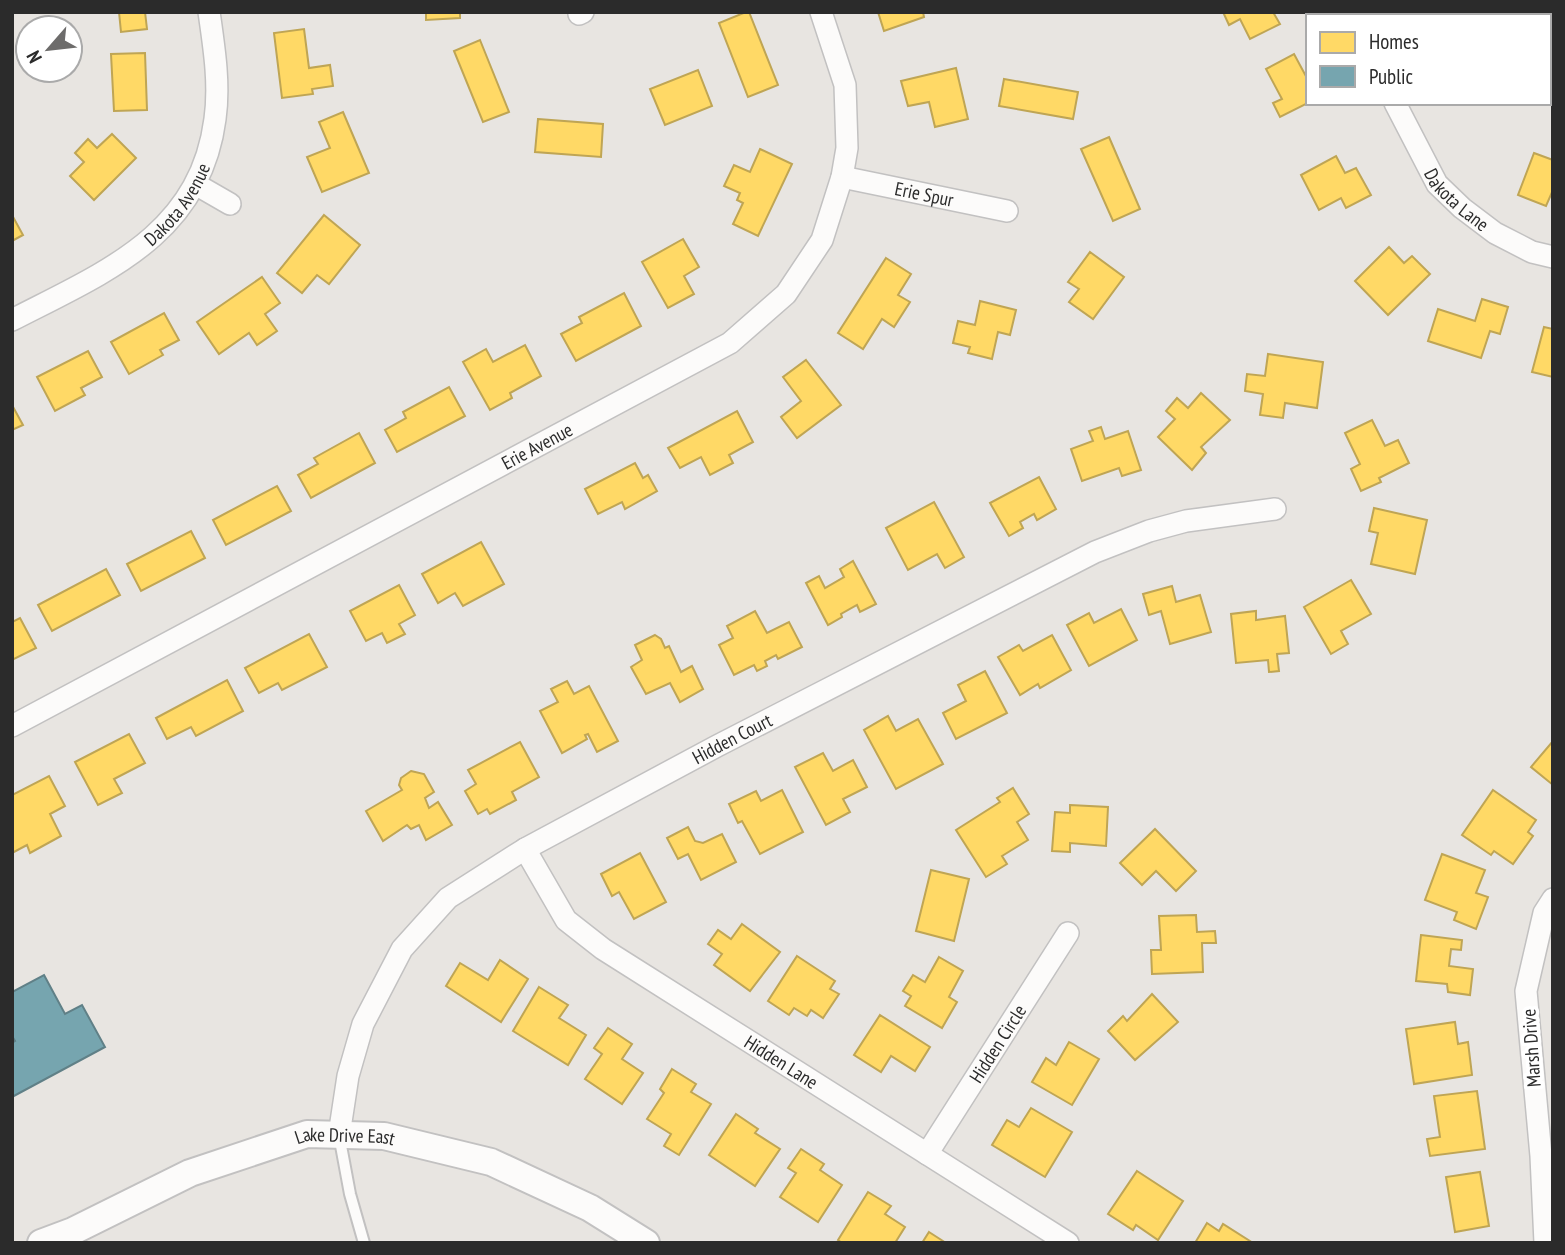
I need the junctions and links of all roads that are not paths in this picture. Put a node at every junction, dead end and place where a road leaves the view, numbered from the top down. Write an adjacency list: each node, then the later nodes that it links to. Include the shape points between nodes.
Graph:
1 (209, 12): 5 (street, Dakota Avenue, via 216,69 215,118)
2 (821, 12): 4 (street, Erie Avenue, via 845,85 847,148)
3 (1396, 105): 8 (street, Dakota Lane, via 1437,184 1495,233)
4 (842, 177): 7 (street, Erie Spur); 11 (street, Erie Avenue, via 822,240 786,294 730,343)
5 (197, 185): 6 (street); 9 (street, Dakota Avenue, via 173,219 139,249)
6 (230, 204)
7 (1007, 211)
8 (1553, 257)
9 (12, 320)
10 (1275, 509): 12 (street, Hidden Court, via 1186,522 1095,552)
11 (12, 726)
12 (524, 849): 15 (street, Hidden Court, via 448,898 402,949 363,1024 348,1076); 16 (street, Hidden Lane, via 566,920 603,949)
13 (1553, 899): 21 (street, Marsh Drive, via 1544,913 1527,991)
14 (1068, 933): 16 (street, Hidden Circle)
15 (339, 1135): 17 (street, Lake Drive East, via 307,1134 190,1173); 18 (lane); 19 (street, Lake Drive East, via 384,1136 491,1162 590,1208)
16 (927, 1154): 20 (street, Hidden Lane)
17 (41, 1243)
18 (364, 1243)
19 (646, 1243)
20 (1068, 1243)
21 (1545, 1243)

